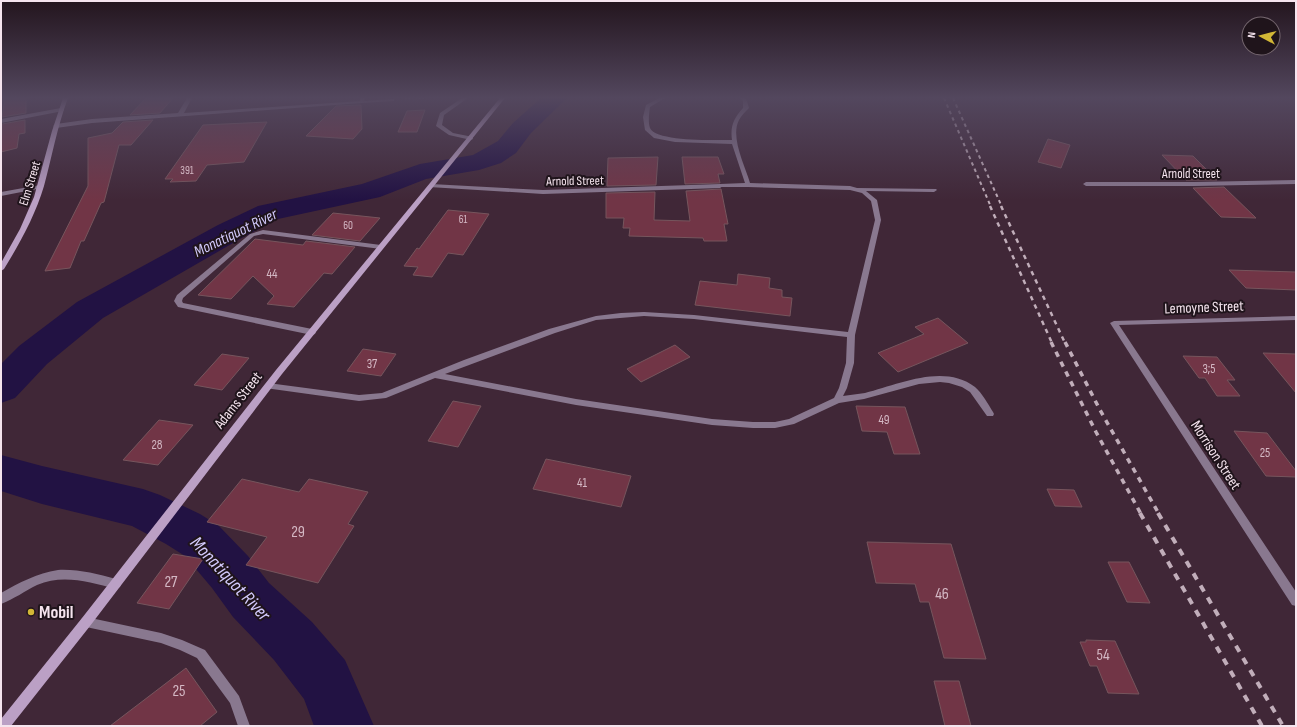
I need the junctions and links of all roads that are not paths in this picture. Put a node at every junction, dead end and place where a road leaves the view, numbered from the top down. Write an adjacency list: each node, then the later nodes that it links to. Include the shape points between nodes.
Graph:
1 (54, 132): 12 (street, Elm Street)
2 (448, 132): 6 (street)
3 (476, 132): 6 (street, Adams Street)
4 (650, 132): 7 (street, via 656,137)
5 (733, 132): 7 (street)
6 (471, 138): 11 (street, Adams Street)
7 (735, 142): 10 (street, via 736,153)
8 (1296, 182): 9 (street, Arnold Street)
9 (1086, 184)
10 (748, 185): 11 (street, Arnold Street, via 544,192); 13 (street, Arnold Street)
11 (431, 186): 16 (street, Adams Street)
12 (40, 187): 15 (street); 17 (street, Elm Street, via 23,231)
13 (850, 188): 14 (street, Arnold Street); 21 (street, via 864,192 874,200 878,220)
14 (934, 190)
15 (1, 194)
16 (381, 248): 20 (street, Adams Street); 20 (street, via 258,233 252,235 180,296 178,301 181,304)
17 (1, 269)
18 (1296, 318): 19 (street, Lemoyne Street)
19 (1114, 323): 28 (street, Morrison Street)
20 (312, 332): 23 (street, Adams Street)
21 (851, 335): 22 (street, via 694,317 621,315 596,318 552,331); 24 (street, via 850,362)
22 (434, 375): 23 (street, via 383,396 359,398); 24 (street, via 576,402 752,425 791,422)
23 (268, 386): 26 (street, Adams Street)
24 (837, 400): 25 (street, via 864,396 919,381 940,379 966,385)
25 (990, 414)
26 (116, 584): 27 (street, via 66,574 40,579); 29 (street, Adams Street)
27 (1, 599)
28 (1296, 601)
29 (86, 622): 30 (street, Adams Street); 31 (street, via 161,638 201,654 235,700)
30 (4, 722)
31 (244, 726)

